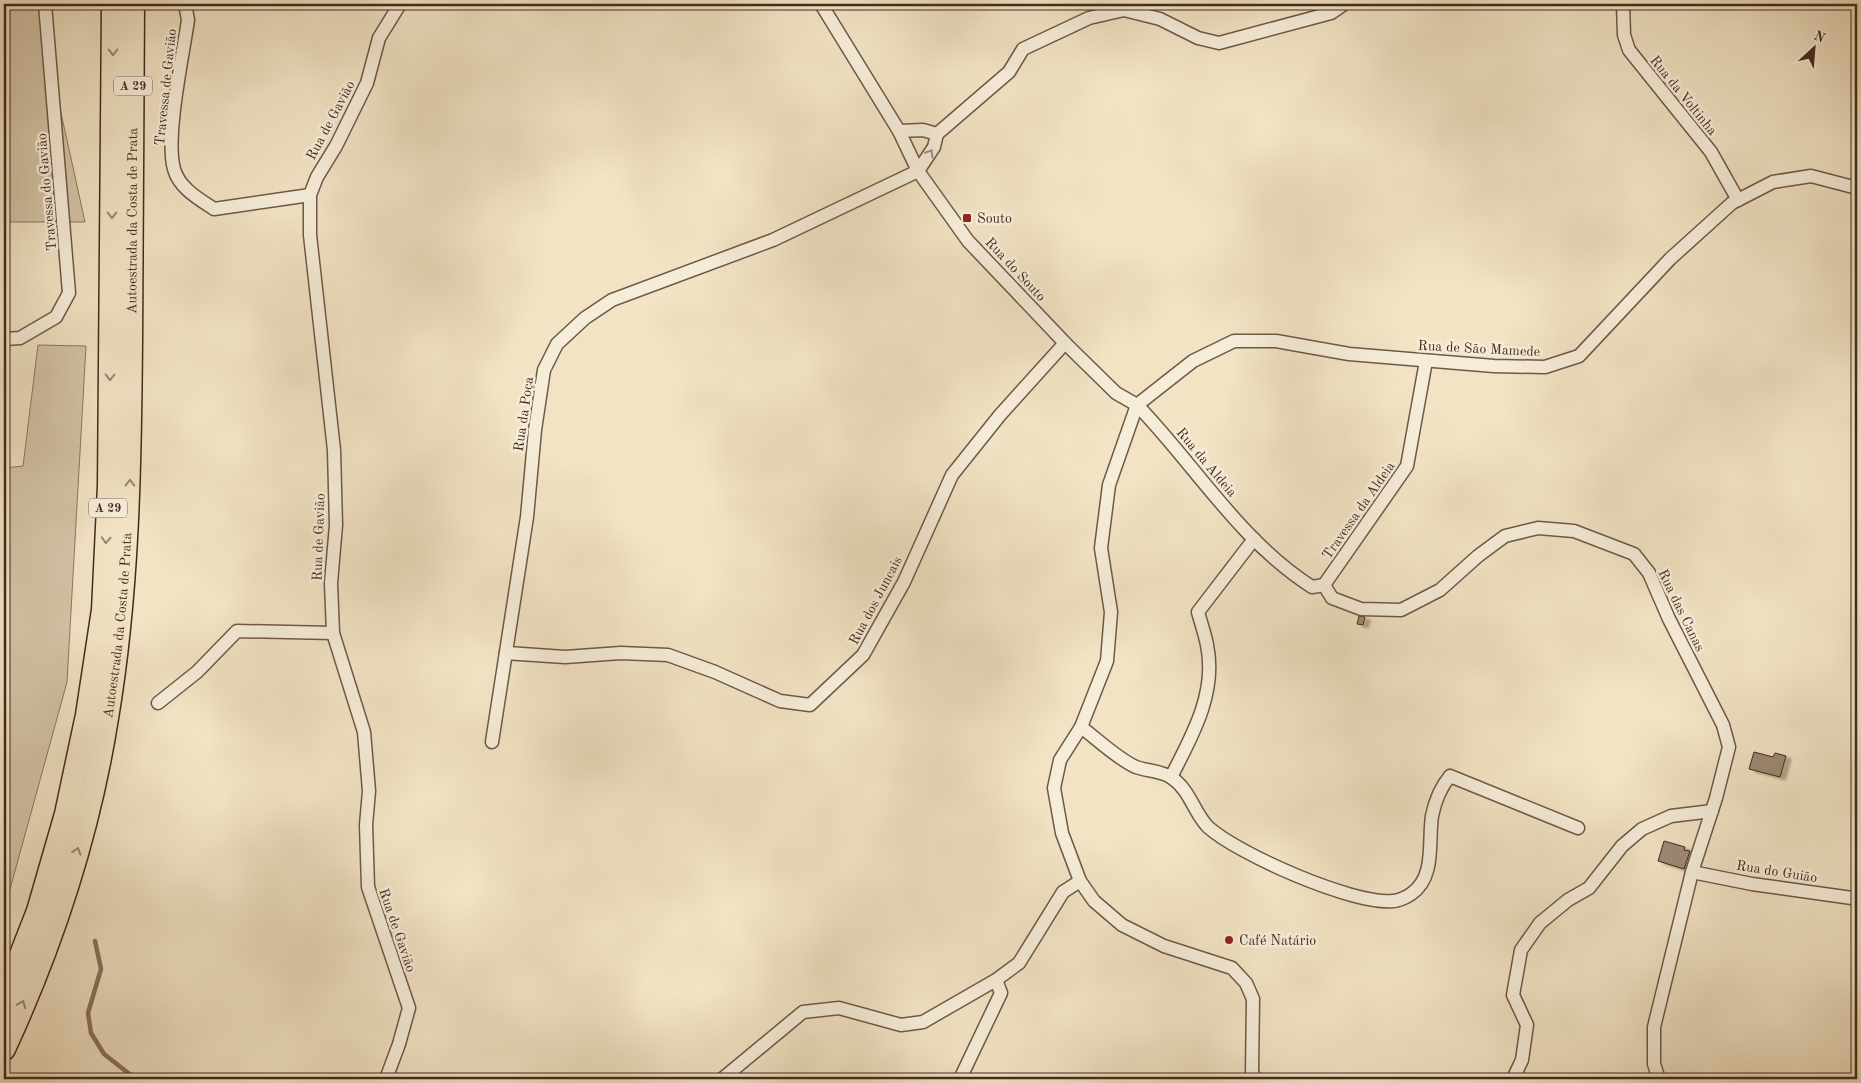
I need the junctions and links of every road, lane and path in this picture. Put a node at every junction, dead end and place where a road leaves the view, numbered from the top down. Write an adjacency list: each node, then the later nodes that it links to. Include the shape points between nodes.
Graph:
1 (45, 4): 16 (street, Travessa do Gavião, via 69,293 56,317 20,338)
2 (113, 4): 34 (highway, Autoestrada da Costa de Prata / A 29, one-way to 34, via 109,486 103,610 87,715 66,814 38,911)
3 (133, 4): 35 (highway, Autoestrada da Costa de Prata / A 29, one-way to 3, via 57,917 86,819 107,719 121,614 130,488)
4 (185, 4): 14 (street, Travessa de Gavião, via 188,20 172,138 174,170 188,191 214,209)
5 (400, 4): 14 (street, Rua de Gavião, via 379,38 367,83)
6 (821, 4): 10 (street, Rua do Souto)
7 (1344, 4): 9 (street, via 1331,13 1219,43 1198,38 1160,19)
8 (1622, 4): 15 (street, Rua da Voltinha, via 1624,35 1629,50 1711,152)
9 (1124, 7): 11 (street, via 1089,18 1023,50 1009,72)
10 (899, 131): 11 (street, via 923,130); 12 (street, Rua do Souto)
11 (937, 134): 12 (street, one-way to 11, via 934,147)
12 (918, 171): 17 (street, Rua do Souto, via 968,241); 23 (street, Rua da Poça, via 773,240 612,300 585,318 557,344 544,370 534,430 527,517)
13 (1857, 188): 15 (street, Rua de São Mamede, via 1811,176 1773,182)
14 (310, 195): 22 (street, Rua de Gavião, via 310,235 334,450)
15 (1738, 200): 18 (street, Rua de São Mamede, via 1670,259 1579,356 1545,367)
16 (4, 339)
17 (1065, 343): 19 (street, Rua do Souto, via 1116,392); 23 (street, Rua dos Juncais, via 1000,415 952,475 904,582 863,655 810,705 780,701 668,655)
18 (1426, 361): 19 (street, Rua de São Mamede, via 1348,354 1276,341 1234,342 1193,361); 21 (street, Travessa da Aldeia, via 1407,466)
19 (1137, 404): 20 (street, Rua da Aldeia); 25 (street, via 1109,485 1101,548 1111,612 1107,660)
20 (1254, 539): 21 (street, Rua da Aldeia, via 1298,578 1312,587); 27 (street, via 1198,612 1208,647 1208,682 1201,718)
21 (1324, 585): 28 (street, Rua das Canas, via 1332,598 1361,609 1401,610 1440,590 1505,536 1538,528 1574,531 1634,554 1649,573 1669,620 1723,724 1729,747)
22 (333, 633): 24 (street, via 237,631 197,672); 36 (street, Rua de Gavião, via 364,732 369,791 366,825 368,887 409,1008)
23 (506, 653): 26 (street, Rua da Poça)
24 (158, 703)
25 (1081, 727): 27 (street, via 1135,766); 31 (street, via 1060,760 1054,788 1062,833)
26 (492, 742)
27 (1172, 777): 29 (street, via 1184,789 1208,826 1260,859 1315,883 1374,899 1394,901 1411,894 1423,881 1430,858 1432,817 1440,789 1450,776)
28 (1712, 811): 30 (street, Rua das Canas); 40 (street, via 1671,816 1642,829 1622,846 1589,888 1540,923 1521,950 1513,996 1527,1025 1522,1060)
29 (1578, 828)
30 (1692, 872): 32 (street, Rua do Guião); 41 (street, Rua das Canas, via 1654,1027 1654,1064)
31 (1080, 880): 33 (street, via 1063,892 1018,963); 39 (street, via 1094,901 1122,925 1164,946 1232,968 1246,983 1253,999)
32 (1856, 899)
33 (996, 980): 37 (street, via 923,1022 901,1025 839,1008 803,1012); 38 (street, via 1001,993)
34 (4, 998)
35 (4, 1049)
36 (386, 1079)
37 (722, 1079)
38 (960, 1079)
39 (1254, 1079)
40 (1513, 1079)
41 (1658, 1079)

